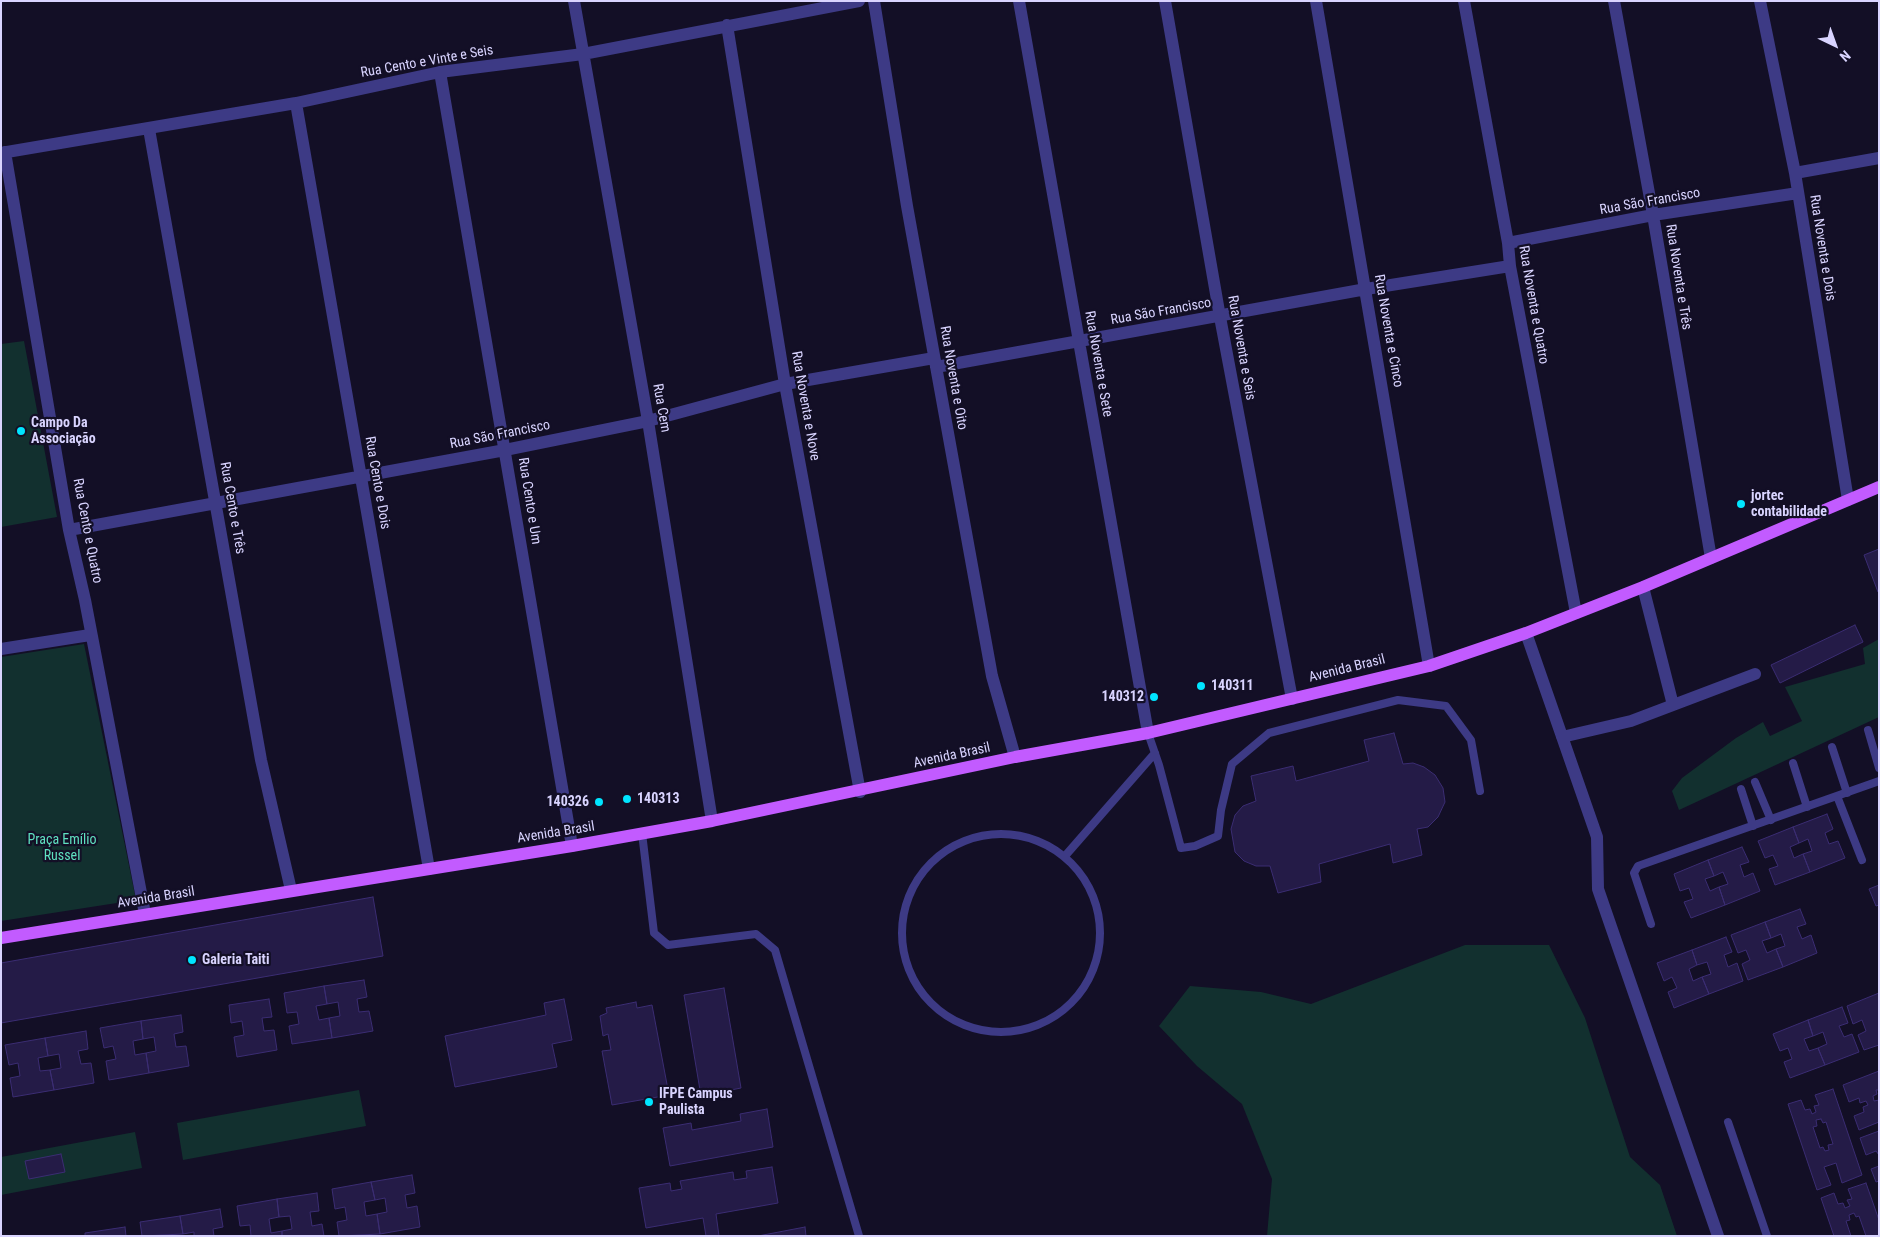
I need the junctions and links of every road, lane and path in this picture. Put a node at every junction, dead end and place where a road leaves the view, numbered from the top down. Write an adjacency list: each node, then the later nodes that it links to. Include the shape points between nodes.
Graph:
1 (574, 1): 11 (street, Rua Cem)
2 (859, 1): 10 (street, Rua Cento e Vinte e Seis)
3 (874, 1): 25 (street, Rua Noventa e Oito)
4 (1019, 1): 24 (street, Rua Noventa e Sete)
5 (1165, 1): 23 (street, Rua Noventa e Seis)
6 (1316, 1): 22 (street, Rua Noventa e Cinco)
7 (1464, 1): 20 (street, Rua Noventa e Quatro)
8 (1614, 1): 19 (street, Rua Noventa e Três)
9 (1760, 1): 17 (street, Rua Noventa e Dois)
10 (727, 25): 11 (street, Rua Cento e Vinte e Seis); 26 (street, Rua Noventa e Nove)
11 (583, 54): 12 (street, Rua Cento e Vinte e Seis); 27 (street, Rua Cem)
12 (440, 72): 13 (street, Rua Cento e Vinte e Seis); 28 (street, Rua Cento e Um)
13 (296, 102): 14 (street, Rua Cento e Vinte e Seis); 29 (street, Rua Cento e Dois)
14 (149, 129): 15 (street, Rua Cento e Vinte e Seis); 32 (street, Rua Cento e Três)
15 (3, 153): 33 (street, Rua Cento e Quatro)
16 (1879, 158): 17 (street)
17 (1794, 174): 18 (street, Rua Noventa e Dois)
18 (1798, 193): 19 (street, Rua São Francisco); 31 (street, Rua Noventa e Dois)
19 (1653, 215): 20 (street, Rua São Francisco); 34 (street, Rua Noventa e Três)
20 (1508, 244): 21 (street, Rua Noventa e Quatro)
21 (1510, 266): 22 (street, Rua São Francisco); 36 (street, Rua Noventa e Quatro)
22 (1366, 289): 23 (street, Rua São Francisco); 40 (street, Rua Noventa e Cinco)
23 (1220, 317): 24 (street, Rua São Francisco); 42 (street, Rua Noventa e Seis)
24 (1079, 342): 25 (street, Rua São Francisco); 45 (street, Rua Noventa e Sete)
25 (935, 363): 26 (street, Rua São Francisco); 49 (street, Rua Noventa e Oito, via 992,676)
26 (785, 384): 27 (street, Rua São Francisco); 56 (street, Rua Noventa e Nove)
27 (648, 421): 28 (street, Rua São Francisco); 61 (street, Rua Cem)
28 (505, 450): 29 (street, Rua São Francisco); 64 (street, Rua Cento e Um)
29 (360, 475): 32 (street, Rua São Francisco); 67 (street, Rua Cento e Dois)
30 (1879, 487): 31 (main road, Avenida Brasil)
31 (1848, 500): 34 (main road, Avenida Brasil)
32 (216, 504): 33 (street, Rua São Francisco); 68 (street, Rua Cento e Três, via 261,760)
33 (69, 530): 38 (street, Rua Cento e Quatro)
34 (1711, 558): 35 (main road, Avenida Brasil)
35 (1644, 587): 36 (main road, Avenida Brasil); 43 (street)
36 (1576, 613): 37 (main road, Avenida Brasil)
37 (1526, 633): 40 (main road, Avenida Brasil); 46 (street)
38 (90, 635): 39 (street); 69 (street, Rua Cento e Quatro)
39 (1, 649)
40 (1429, 666): 42 (main road, Avenida Brasil)
41 (1755, 674): 43 (street)
42 (1292, 698): 45 (main road, Avenida Brasil)
43 (1673, 705): 46 (street, via 1631,721)
44 (1868, 730): 51 (lane)
45 (1148, 733): 48 (lane); 49 (main road, Avenida Brasil)
46 (1562, 737): 74 (street, via 1597,837 1598,889)
47 (1832, 747): 57 (lane)
48 (1155, 752): 55 (lane, via 1181,848 1218,836 1232,764 1269,733 1398,700 1446,706 1471,740); 65 (lane)
49 (1014, 757): 56 (main road, Avenida Brasil)
50 (1793, 763): 59 (lane)
51 (1879, 768)
52 (1879, 781): 57 (lane)
53 (1755, 782): 60 (lane)
54 (1741, 789): 62 (lane)
55 (1480, 791)
56 (860, 792): 61 (main road, Avenida Brasil)
57 (1847, 793): 58 (lane)
58 (1837, 796): 59 (lane); 66 (lane)
59 (1807, 807): 60 (lane)
60 (1771, 820): 62 (lane)
61 (712, 821): 63 (main road, Avenida Brasil)
62 (1753, 826): 70 (lane, via 1638,866 1634,873)
63 (642, 833): 64 (main road, Avenida Brasil); 73 (lane, via 654,933 668,945 756,934 775,950)
64 (572, 846): 67 (main road, Avenida Brasil)
65 (1065, 856): 65 (lane, via 1038,840 1006,834 974,838 944,852 921,875 906,904 902,936 907,968 923,996 947,1017 978,1030 1011,1033 1043,1024 1071,1005 1090,978 1100,946 1099,912 1087,882)
66 (1862, 860)
67 (429, 869): 68 (main road, Avenida Brasil)
68 (291, 890): 69 (main road, Avenida Brasil)
69 (145, 914): 71 (main road, Avenida Brasil)
70 (1651, 924)
71 (1, 938)
72 (1728, 1122): 75 (lane)
73 (859, 1236)
74 (1718, 1236)
75 (1767, 1236)

